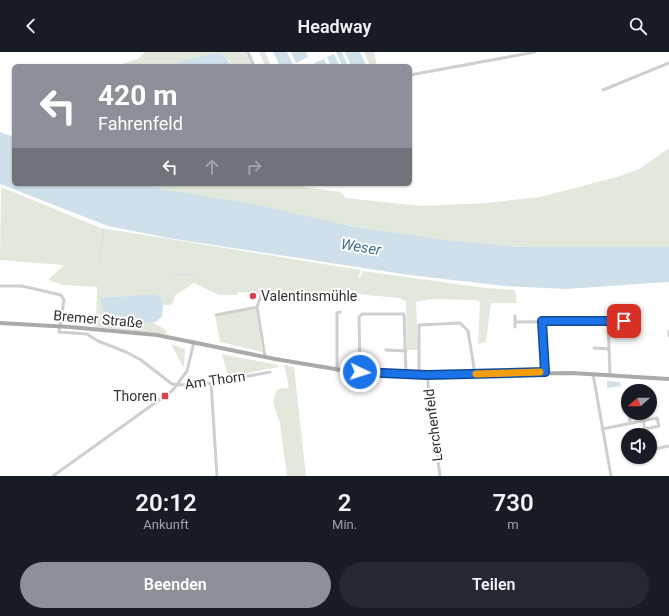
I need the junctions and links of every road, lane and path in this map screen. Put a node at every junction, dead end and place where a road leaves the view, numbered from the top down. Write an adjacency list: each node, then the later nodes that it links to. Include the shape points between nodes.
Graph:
1 (248, 52): 4 (street)
2 (535, 52): 5 (street)
3 (669, 63): 6 (street)
4 (253, 64)
5 (412, 75)
6 (603, 90)
7 (0, 286): 18 (street, via 22,286 61,295 64,300)
8 (262, 293): 9 (street)
9 (257, 307): 11 (street); 27 (street)
10 (340, 312): 28 (street, via 337,313)
11 (216, 315)
12 (515, 316): 16 (street)
13 (542, 321): 14 (street); 16 (street); 31 (street)
14 (608, 321): 15 (street); 24 (street)
15 (637, 321)
16 (515, 322): 19 (street)
17 (0, 323): 18 (main road, Bremer Straße)
18 (59, 327): 22 (main road, Bremer Straße, via 160,336); 40 (street, Am Thorn, via 61,333 87,334 126,352 172,384)
19 (515, 327)
20 (669, 331): 21 (street)
21 (669, 336)
22 (194, 342): 27 (main road, Bremer Straße); 40 (street, via 190,362)
23 (594, 348): 24 (street)
24 (609, 349): 37 (street)
25 (386, 350): 26 (street)
26 (406, 351): 30 (street, via 404,315 362,314 359,317); 32 (street)
27 (265, 357): 28 (main road, Bremer Straße)
28 (337, 370): 30 (main road, Bremer Straße)
29 (270, 372): 39 (street, Am Thorn)
30 (360, 372): 32 (main road, Bremer Straße)
31 (545, 372): 34 (main road, Bremer Straße); 35 (main road, Bremer Straße)
32 (406, 374): 33 (main road, Bremer Straße)
33 (419, 374): 34 (street, via 419,325 460,323 466,327); 36 (main road, Bremer Straße)
34 (475, 374): 36 (main road, Bremer Straße)
35 (593, 374): 37 (main road, Bremer Straße); 47 (street)
36 (427, 375): 52 (street, Lerchenfeld)
37 (610, 375): 38 (main road, Bremer Straße)
38 (669, 379)
39 (212, 383): 40 (street, Am Thorn); 51 (street)
40 (178, 385): 50 (street)
41 (657, 418): 46 (street, via 658,426)
42 (629, 420): 44 (street)
43 (644, 420): 44 (street); 45 (street)
44 (630, 423): 47 (street)
45 (645, 428)
46 (649, 428)
47 (602, 429): 53 (street)
48 (669, 446): 49 (street)
49 (657, 449)
50 (53, 476)
51 (217, 476)
52 (440, 476)
53 (611, 476)

